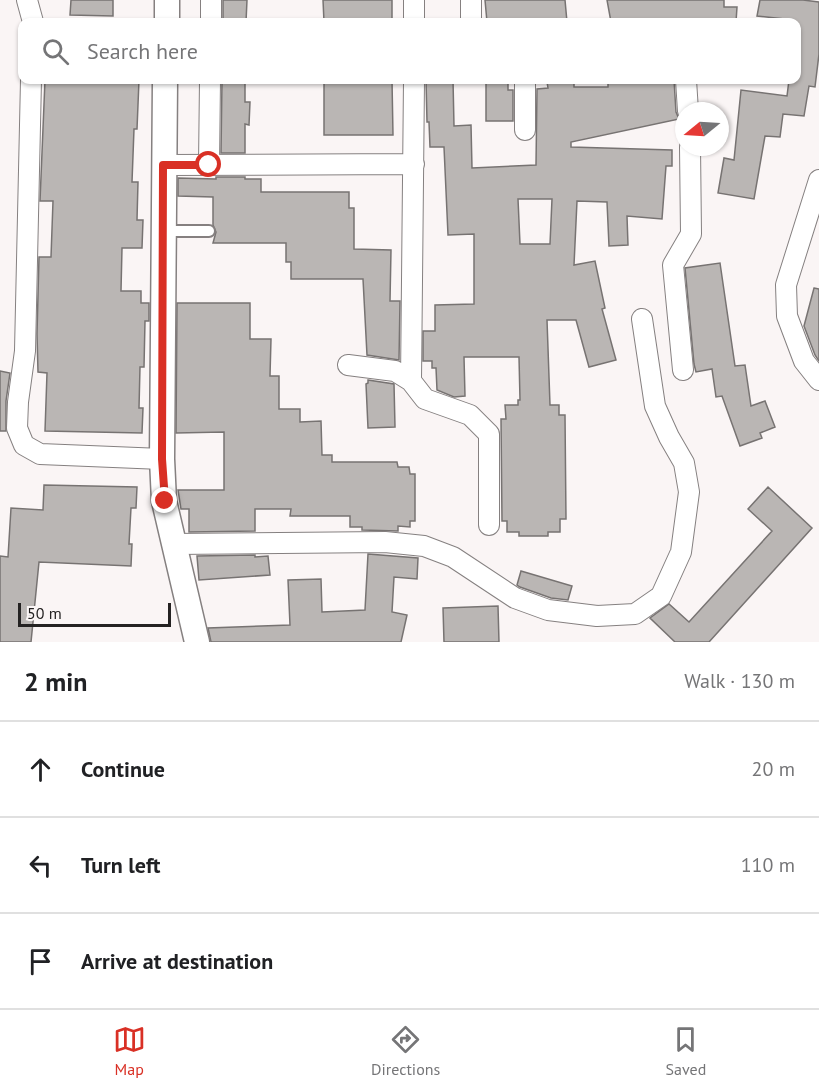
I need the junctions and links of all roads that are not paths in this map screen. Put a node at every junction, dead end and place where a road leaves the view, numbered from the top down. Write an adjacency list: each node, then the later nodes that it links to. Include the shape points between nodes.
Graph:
1 (27, 0): 6 (street)
2 (167, 0): 7 (street)
3 (211, 0): 8 (street)
4 (414, 0): 9 (street)
5 (471, 0): 10 (street)
6 (32, 18)
7 (166, 18)
8 (211, 18)
9 (414, 18)
10 (471, 18)
11 (31, 84): 31 (street, via 25,351 17,428 24,445 40,454)
12 (165, 84): 21 (street)
13 (210, 84): 22 (street)
14 (414, 84): 20 (street)
15 (525, 84): 18 (street)
16 (686, 84): 17 (street)
17 (687, 102)
18 (525, 130)
19 (690, 156): 28 (street, via 691,234 673,265)
20 (414, 164): 22 (street); 29 (street)
21 (163, 165): 22 (street); 24 (street)
22 (209, 165)
23 (819, 180): 30 (street, via 786,285 787,316 804,362)
24 (163, 231): 25 (lane); 31 (street)
25 (209, 231)
26 (642, 319): 33 (street, via 655,406 684,463 689,492 681,552 661,596 634,614 597,616 548,610 515,598 453,557 424,546 385,542)
27 (348, 365): 29 (street, via 395,371)
28 (683, 370)
29 (411, 381): 32 (street, via 425,399 470,415 489,434)
30 (819, 381)
31 (162, 459): 33 (street)
32 (489, 525)
33 (173, 544): 34 (street)
34 (197, 642)

